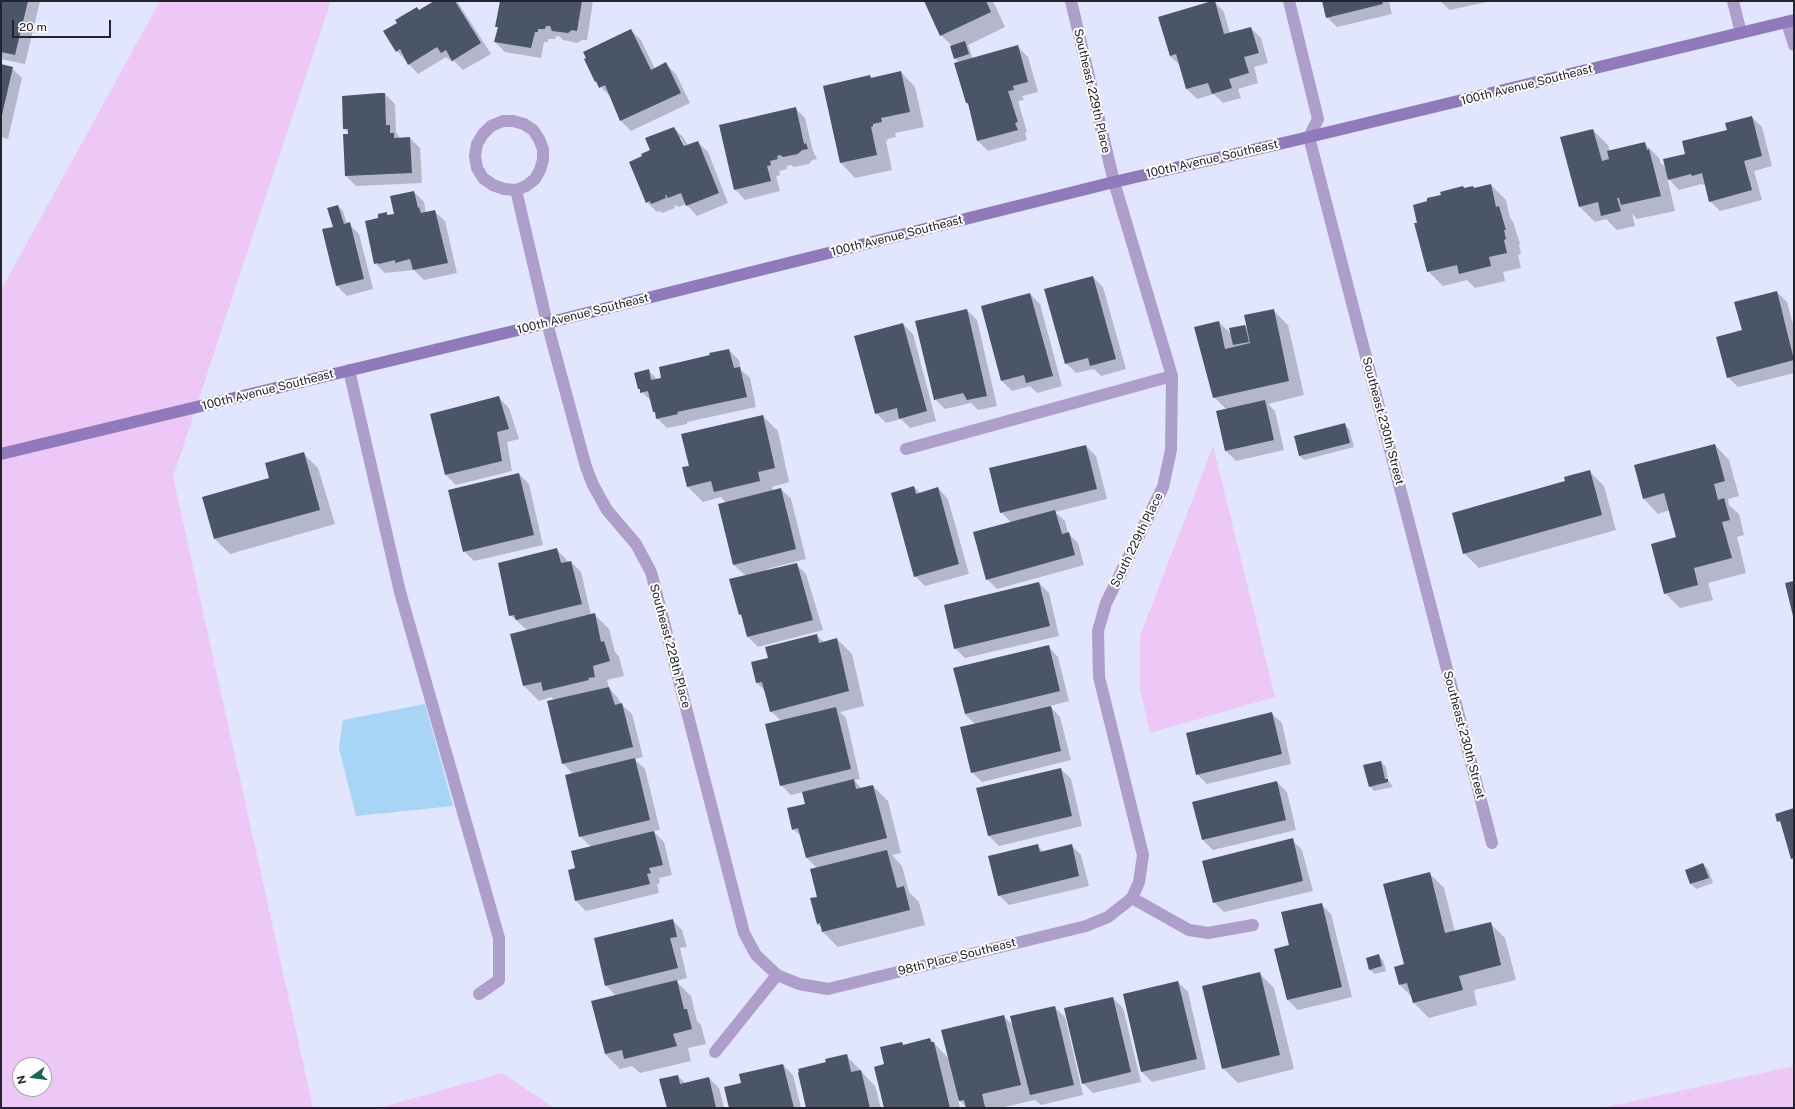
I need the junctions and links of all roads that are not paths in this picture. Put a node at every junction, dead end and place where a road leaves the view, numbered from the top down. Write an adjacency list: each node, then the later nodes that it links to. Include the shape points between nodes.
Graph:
1 (1071, 1): 8 (street, Southeast 229th Place)
2 (1289, 1): 7 (street, via 1318,119)
3 (1733, 1): 5 (street)
4 (1791, 21): 5 (street, 100th Avenue Southeast); 6 (street)
5 (1741, 33): 7 (street, 100th Avenue Southeast)
6 (1794, 45)
7 (1309, 138): 8 (street, 100th Avenue Southeast); 15 (street, Southeast 230th Street)
8 (1114, 182): 10 (street, 100th Avenue Southeast); 12 (street, South 229th Place)
9 (516, 190): 9 (street, via 493,185 483,178 477,168 475,156 482,134 491,126 503,121 524,124 533,130 543,149 543,160 535,179); 10 (street, Southeast 228th Place)
10 (547, 323): 11 (street, 100th Avenue Southeast); 18 (street, Southeast 228th Place, via 593,485 607,510 636,544 651,572 744,932 756,955)
11 (348, 370): 14 (street, 100th Avenue Southeast); 19 (street, via 400,592 499,938 499,980)
12 (1172, 376): 13 (street); 16 (street, South 229th Place, via 1172,450 1163,487 1106,603 1098,631 1099,677 1144,855 1139,882)
13 (906, 450)
14 (1, 454)
15 (1492, 843)
16 (1132, 898): 17 (street, via 1189,930 1208,934); 18 (street, 98th Place Southeast, via 1108,917 1086,926 828,988 799,984)
17 (1253, 925)
18 (777, 975): 20 (street)
19 (478, 994)
20 (715, 1052)

